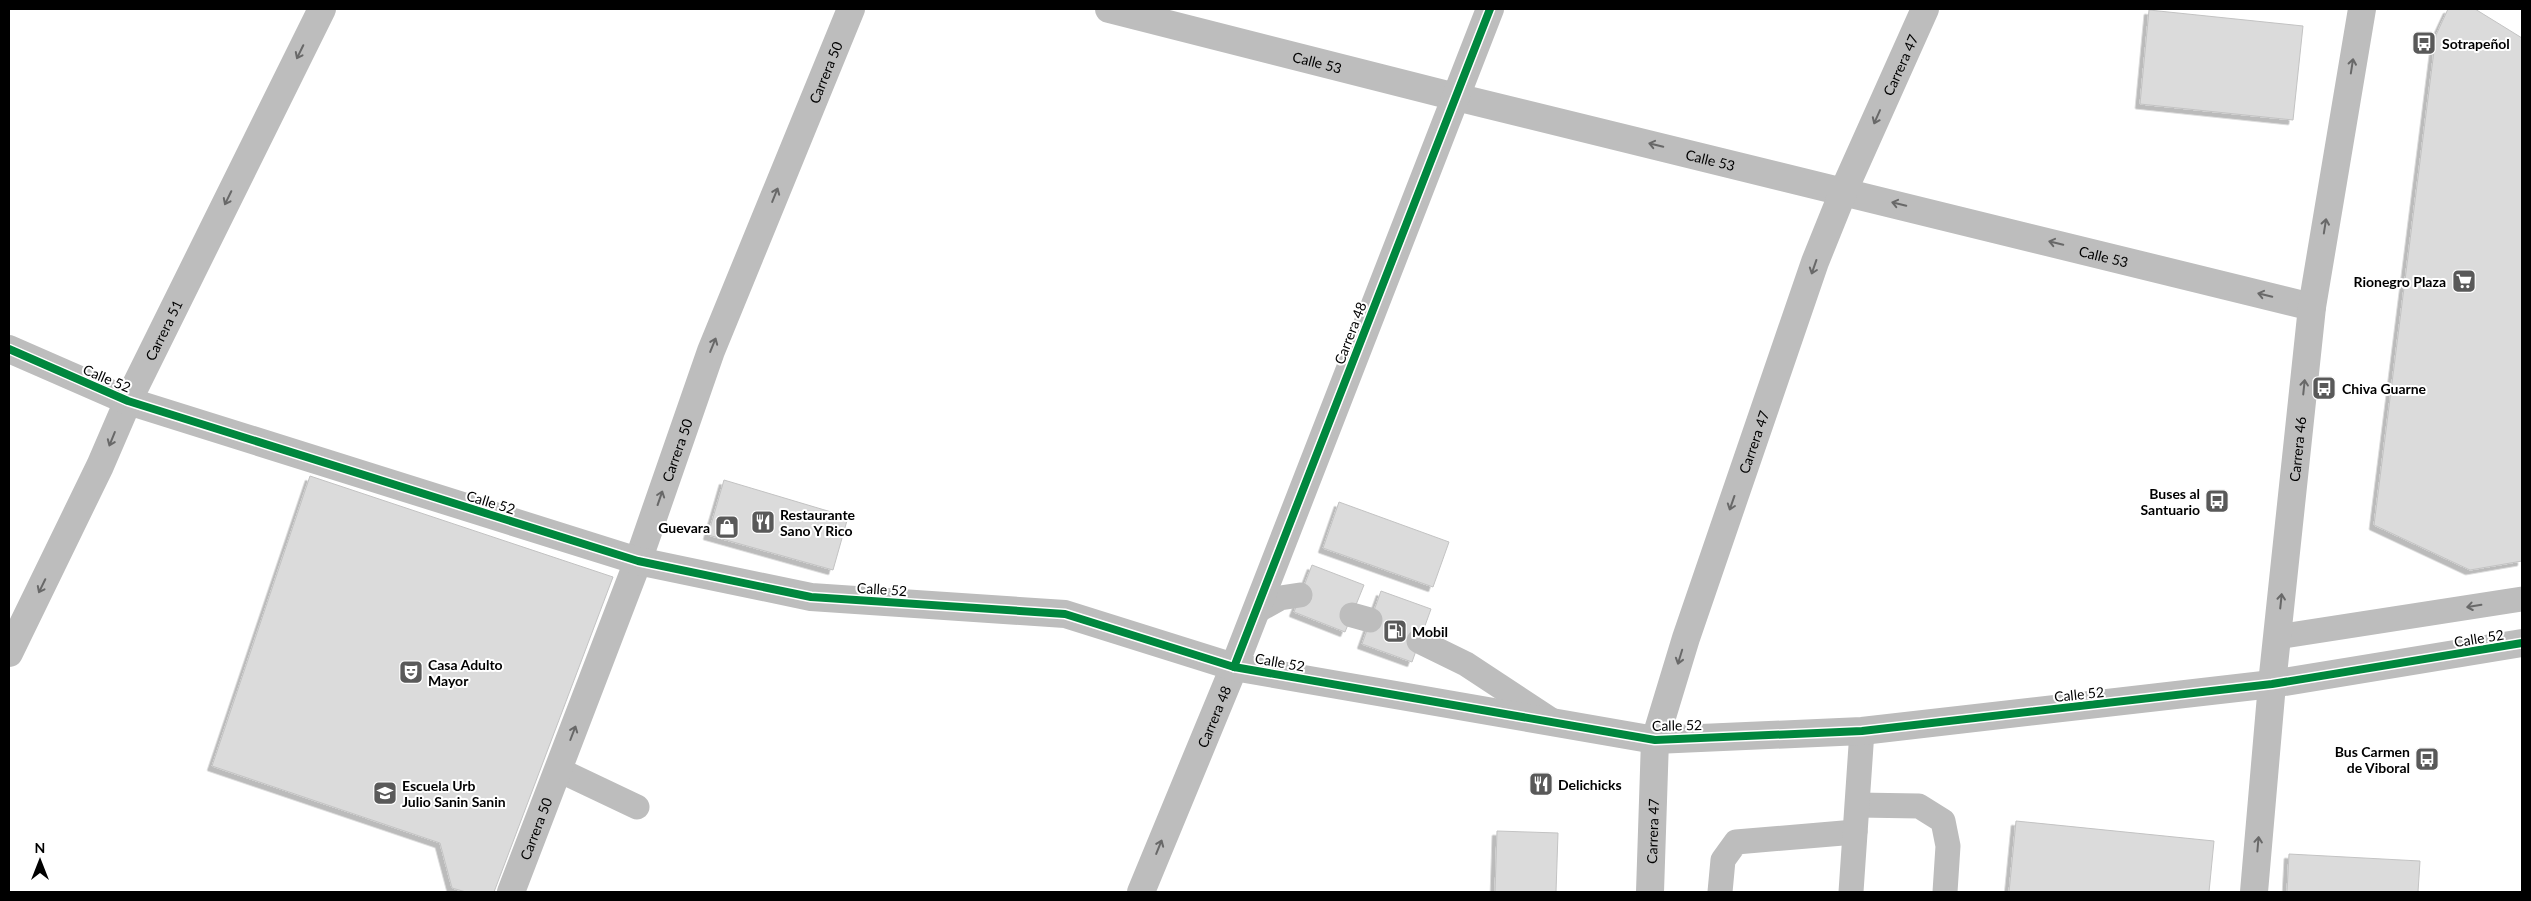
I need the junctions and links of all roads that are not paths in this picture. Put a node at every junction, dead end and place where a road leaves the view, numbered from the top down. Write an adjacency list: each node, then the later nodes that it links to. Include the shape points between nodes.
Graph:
1 (322, 9): 11 (street, Carrera 51, one-way to 11)
2 (850, 9): 12 (street, Carrera 50, one-way to 2, via 711,351)
3 (1109, 9): 7 (street, Calle 53)
4 (1490, 9): 7 (street, Carrera 48)
5 (1925, 9): 8 (street, Carrera 47, one-way to 8)
6 (2361, 9): 9 (street, Carrera 46, one-way to 6)
7 (1456, 97): 8 (street, Calle 53, one-way to 7); 15 (street, Carrera 48)
8 (1844, 190): 9 (street, Calle 53, one-way to 8); 24 (street, Carrera 47, one-way to 24, via 1689,629)
9 (2312, 306): 16 (street, Carrera 46, one-way to 9)
10 (9, 349): 11 (street, Calle 52)
11 (128, 401): 12 (street, Calle 52); 19 (street, Carrera 51, one-way to 19)
12 (638, 561): 20 (street, Calle 52, via 811,597 1065,614); 25 (street, Carrera 50, one-way to 12)
13 (1300, 595): 15 (lane, via 1280,598)
14 (2522, 599): 16 (lane, one-way to 16)
15 (1255, 612): 20 (street, Carrera 48)
16 (2277, 637): 21 (street, Carrera 46)
17 (1419, 641): 22 (lane, via 1466,664)
18 (2522, 643): 21 (street, Calle 52)
19 (9, 653)
20 (1234, 667): 22 (street, Calle 52); 30 (street, Carrera 48, one-way to 20)
21 (2272, 684): 23 (street, Calle 52); 35 (street, Carrera 46, one-way to 21)
22 (1554, 722): 24 (street, Calle 52)
23 (1862, 731): 24 (street, Calle 52); 26 (lane)
24 (1655, 740): 31 (street, Carrera 47)
25 (559, 770): 27 (lane); 29 (street, Carrera 50)
26 (1858, 805): 28 (lane); 34 (lane, via 1919,806 1942,821 1948,846)
27 (637, 807)
28 (1856, 832): 32 (lane, via 1736,842 1723,860); 33 (lane)
29 (511, 892)
30 (1141, 892)
31 (1650, 892)
32 (1720, 892)
33 (1850, 892)
34 (1945, 892)
35 (2254, 892)

